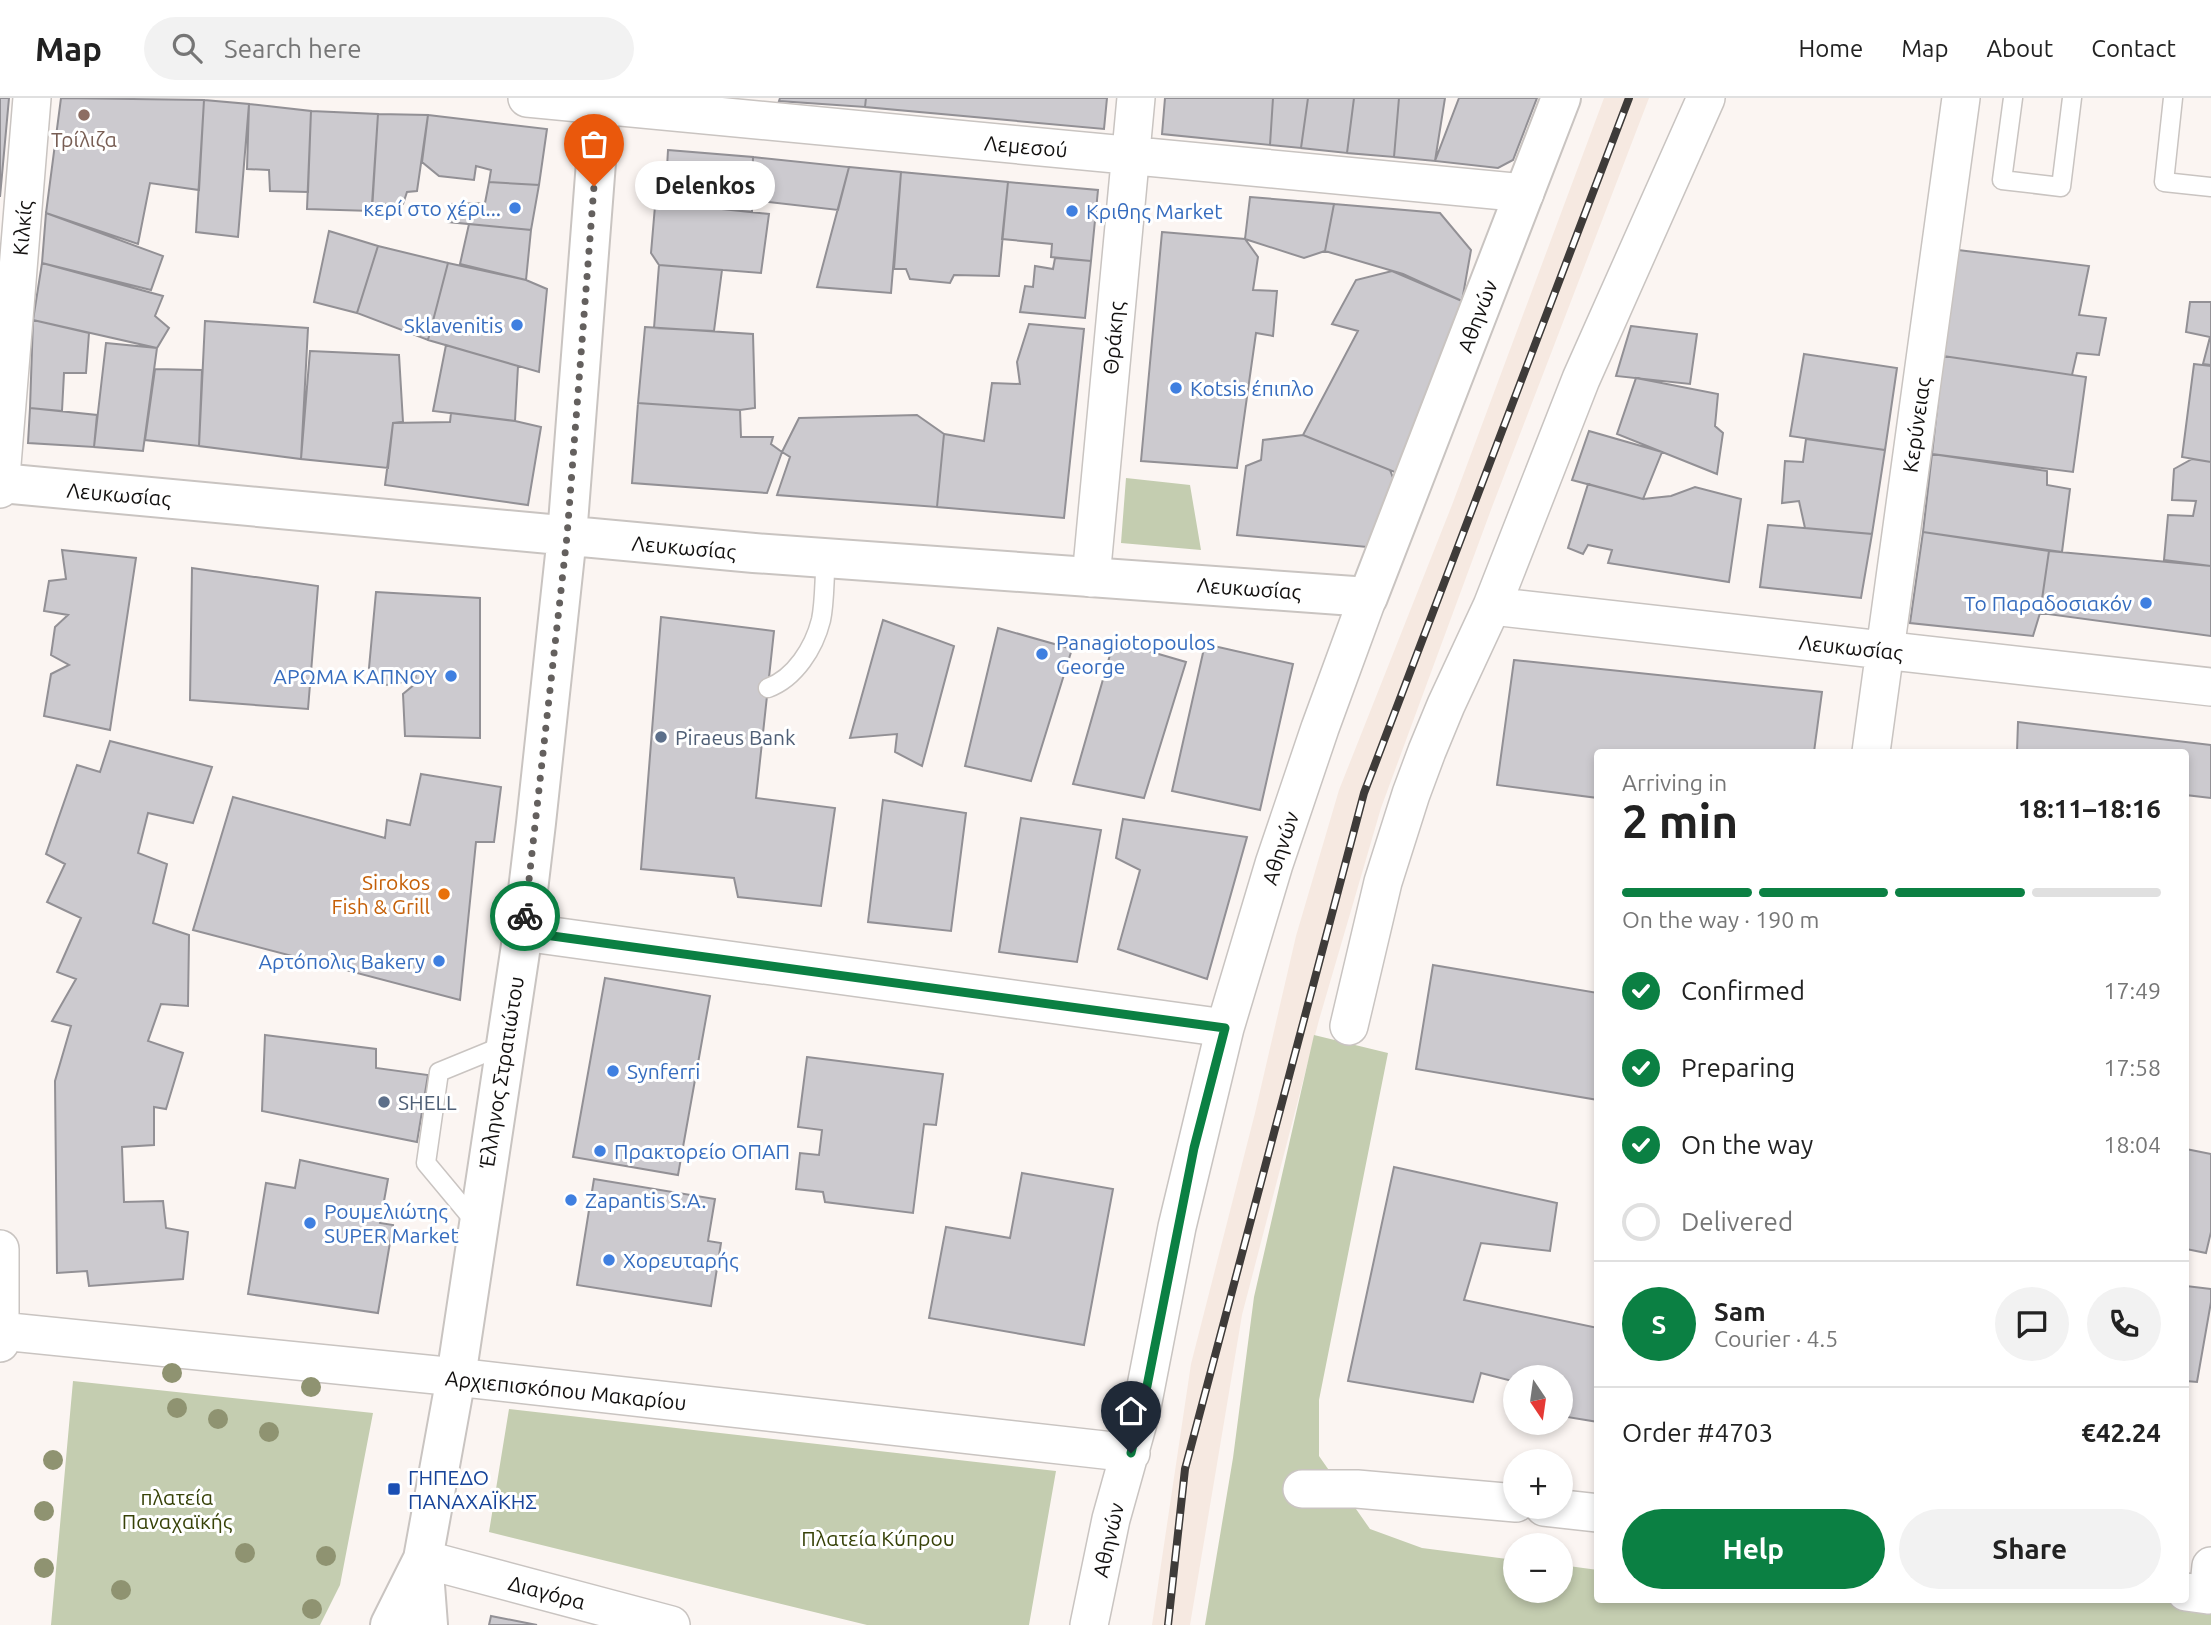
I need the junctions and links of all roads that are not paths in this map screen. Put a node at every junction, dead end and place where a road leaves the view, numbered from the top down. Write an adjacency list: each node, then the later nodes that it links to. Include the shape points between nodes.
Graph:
1 (32, 98): 14 (street, Κιλκίς)
2 (527, 98): 10 (street, Λεμεσού)
3 (1136, 98): 11 (street, Θράκης)
4 (1561, 98): 13 (street, Αθηνών)
5 (1706, 98): 20 (street, via 1581,379)
6 (1961, 98): 21 (street, Κερύνειας)
7 (2013, 98): 8 (lane, via 2002,180 2061,187)
8 (2072, 98)
9 (2173, 98): 12 (lane, via 2164,182)
10 (601, 102): 11 (street, Λεμεσού); 16 (street, Έλληνος Στρατιώτου)
11 (1130, 155): 13 (street, Λεμεσού); 18 (street, Θράκης)
12 (2211, 187)
13 (1525, 193): 19 (street, Αθηνών)
14 (0, 483): 15 (street, Κιλκίς); 16 (street, Λευκωσίας)
15 (0, 489)
16 (567, 536): 17 (street, Λευκωσίας); 25 (street, Έλληνος Στρατιώτου)
17 (826, 558): 18 (street, Λευκωσίας); 23 (lane, via 821,621 802,662 782,682)
18 (1091, 578): 19 (street, Λευκωσίας)
19 (1368, 597): 27 (street, Αθηνών, via 1274,864)
20 (1492, 607): 21 (street, Λευκωσίας); 26 (street, via 1411,794 1376,907)
21 (1884, 651): 22 (street, Λευκωσίας); 24 (street, Κερύνειας)
22 (2211, 687)
23 (768, 688)
24 (1871, 749)
25 (523, 932): 27 (street); 28 (street, Έλληνος Στρατιώτου)
26 (1349, 1026)
27 (1225, 1028): 34 (street, Αθηνών, via 1194,1148)
28 (505, 1045): 29 (street, Έλληνος Στρατιώτου); 29 (lane, via 439,1072 426,1163)
29 (478, 1226): 33 (street, Έλληνος Στρατιώτου)
30 (0, 1249): 31 (street)
31 (0, 1331): 32 (street); 33 (street, Αρχιεπισκόπου Μακαρίου)
32 (0, 1343)
33 (456, 1377): 34 (street, Αρχιεπισκόπου Μακαρίου); 39 (street, Έλληνος Στρατιώτου)
34 (1131, 1453): 43 (street, Αθηνών, via 1111,1519)
35 (1301, 1489): 36 (street, via 1357,1489)
36 (1503, 1502)
37 (1573, 1510): 38 (street)
38 (1594, 1513)
39 (423, 1559): 40 (street); 41 (street, Έλληνος Στρατιώτου); 42 (street, Διαγόρα)
40 (390, 1625)
41 (428, 1625)
42 (671, 1625)
43 (1089, 1625)

